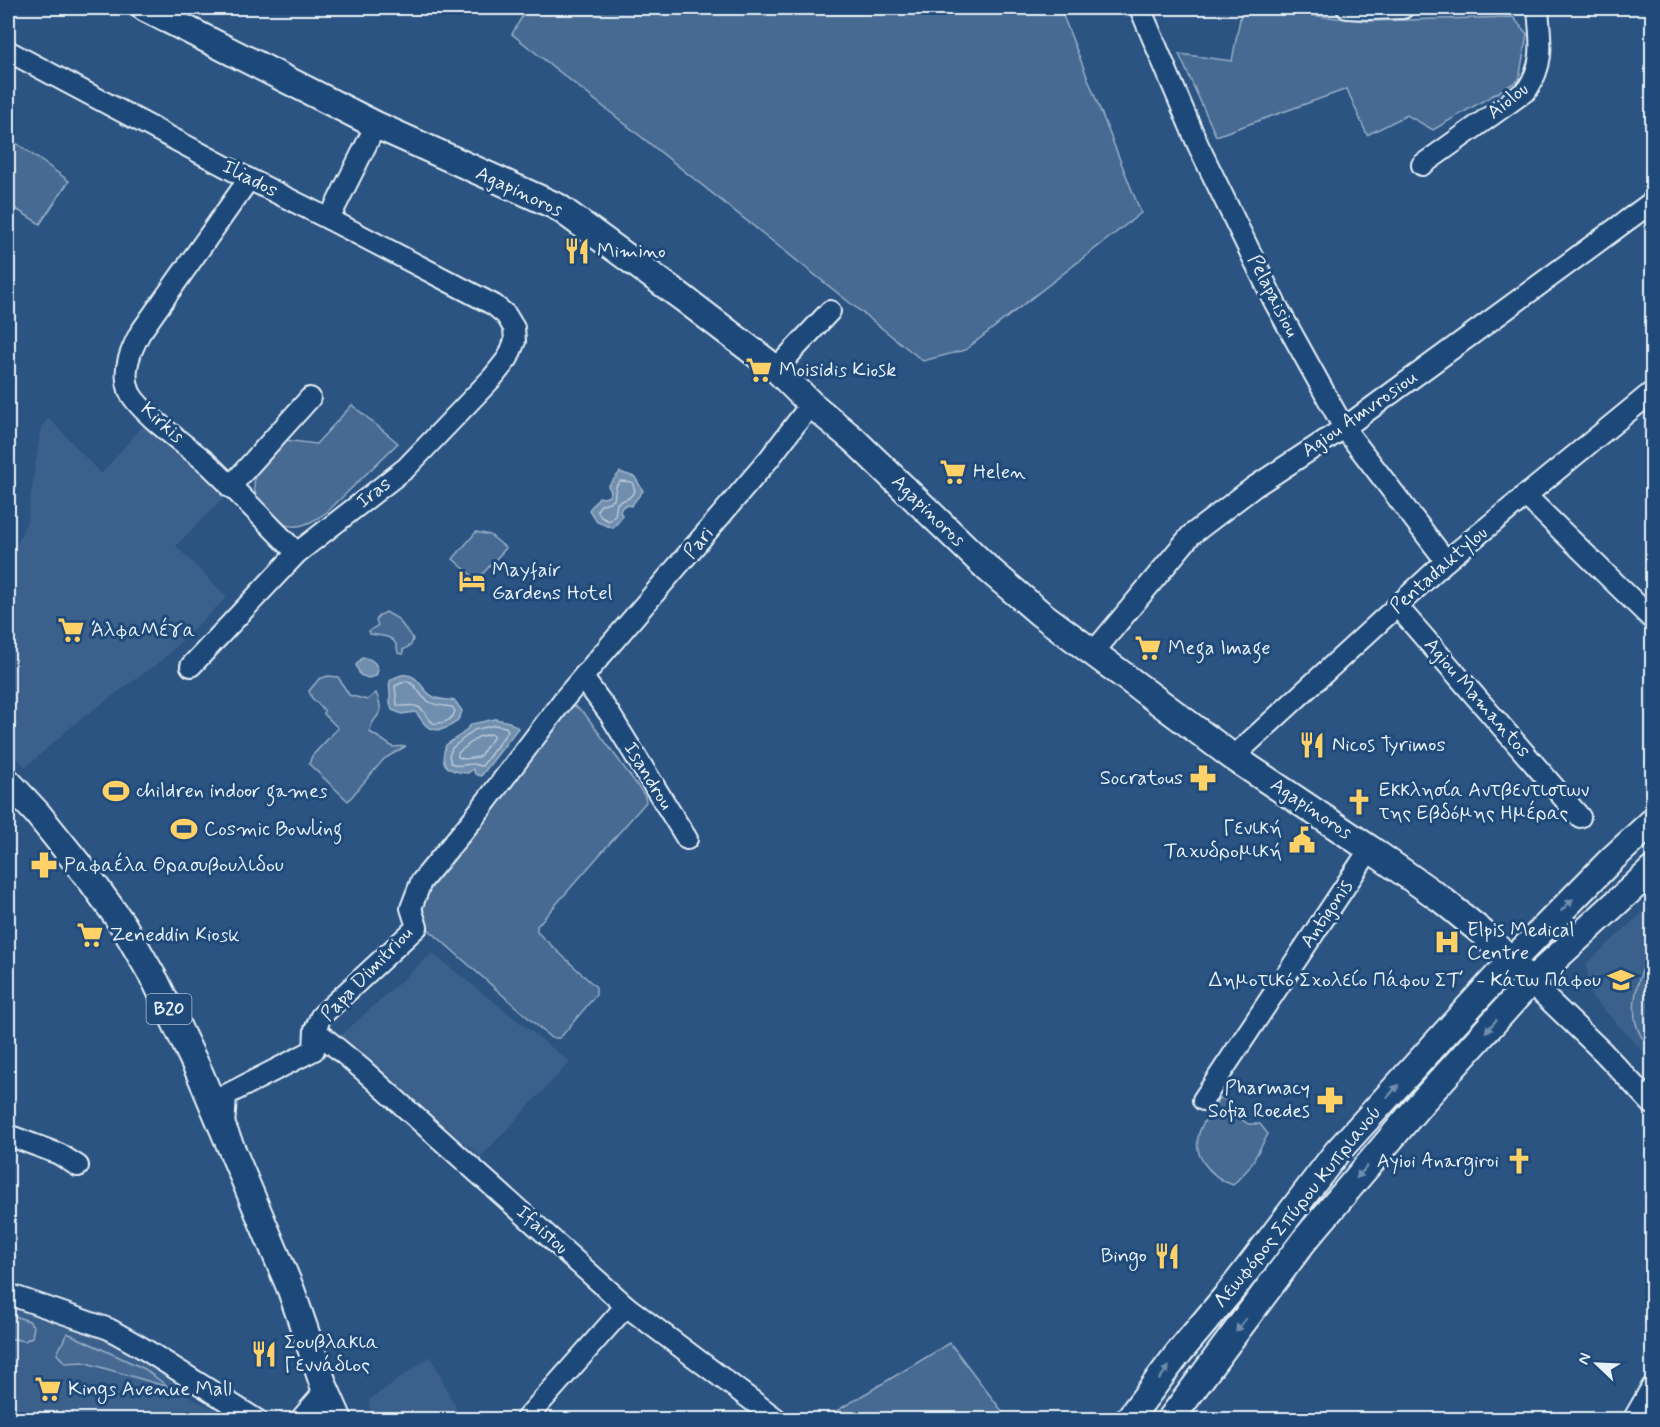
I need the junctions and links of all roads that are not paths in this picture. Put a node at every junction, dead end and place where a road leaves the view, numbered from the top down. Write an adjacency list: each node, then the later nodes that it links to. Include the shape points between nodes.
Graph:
1 (145, 8): 7 (main road, Agapinoros)
2 (1140, 8): 18 (street, Pelapaisiou, via 1198,146 1275,303)
3 (1347, 8): 4 (street)
4 (1403, 8)
5 (1538, 8): 8 (street, Aiolou, via 1540,58 1537,75 1527,90)
6 (8, 51): 9 (street, Iliados)
7 (375, 125): 11 (street); 14 (main road, Agapinoros, via 558,207)
8 (1422, 165)
9 (249, 179): 11 (street, Iliados); 19 (street, Kirkis, via 140,333 130,351 127,373 129,391 144,410)
10 (1653, 202): 18 (street, Agiou Amvrosiou)
11 (329, 219): 12 (street, Iliados)
12 (494, 305): 21 (street, Iras, via 514,328 515,340 508,358 493,377 406,468)
13 (830, 311): 14 (street)
14 (776, 369): 17 (main road, Agapinoros)
15 (1653, 392): 20 (street, Pentadaktylou)
16 (310, 398): 19 (street)
17 (811, 404): 25 (main road, Agapinoros, via 987,568); 27 (street, Pari)
18 (1344, 428): 22 (street, Pelapaisiou); 25 (street, Agiou Amvrosiou, via 1254,487 1191,535)
19 (230, 487): 21 (street, Kirkis)
20 (1525, 495): 22 (street, Pentadaktylou); 24 (street)
21 (297, 553): 26 (street, Iras)
22 (1446, 561): 23 (street, Pentadaktylou)
23 (1397, 606): 28 (street, Pentadaktylou); 30 (street, Agiou Mamantos)
24 (1653, 619)
25 (1092, 654): 28 (main road, Agapinoros)
26 (191, 666)
27 (583, 678): 32 (street, Isandrou); 37 (street, Papa Dimitriou, via 421,882 411,908 417,927 321,1016)
28 (1233, 757): 33 (main road, Agapinoros)
29 (8, 782): 40 (main road, B20, via 64,846 123,925 156,982)
30 (1580, 817)
31 (1653, 822): 35 (main road, Λεωφόρος Σπύρου Κυπριανού, one-way to 31)
32 (687, 839)
33 (1370, 849): 35 (main road, Agapinoros, via 1484,934); 38 (street, Antigonis)
34 (1653, 870): 36 (main road, Λεωφόρος Σπύρου Κυπριανού)
35 (1511, 961): 36 (main road, Agapinoros); 54 (main road, Λεωφόρος Σπύρου Κυπριανού, one-way to 35, via 1337,1152)
36 (1530, 982): 39 (street, Agapinoros); 55 (main road, Λεωφόρος Σπύρου Κυπριανού, one-way to 55, via 1303,1242)
37 (315, 1030): 40 (street, Papa Dimitriou, via 314,1050 226,1095); 45 (street, Ifaistou)
38 (1203, 1100)
39 (1653, 1104)
40 (224, 1130): 43 (main road, B20)
41 (8, 1135): 42 (street, via 59,1154)
42 (78, 1166)
43 (291, 1290): 46 (main road, B20); 51 (main road, B20, via 322,1338)
44 (8, 1294): 48 (street, via 109,1329)
45 (626, 1306): 52 (street); 53 (street, Ifaistou)
46 (324, 1386): 49 (street, via 311,1409); 50 (main road, B20)
47 (1653, 1387): 56 (street)
48 (258, 1419)
49 (300, 1419)
50 (339, 1419)
51 (357, 1419)
52 (525, 1419)
53 (778, 1419)
54 (1128, 1419)
55 (1170, 1419)
56 (1633, 1419)

